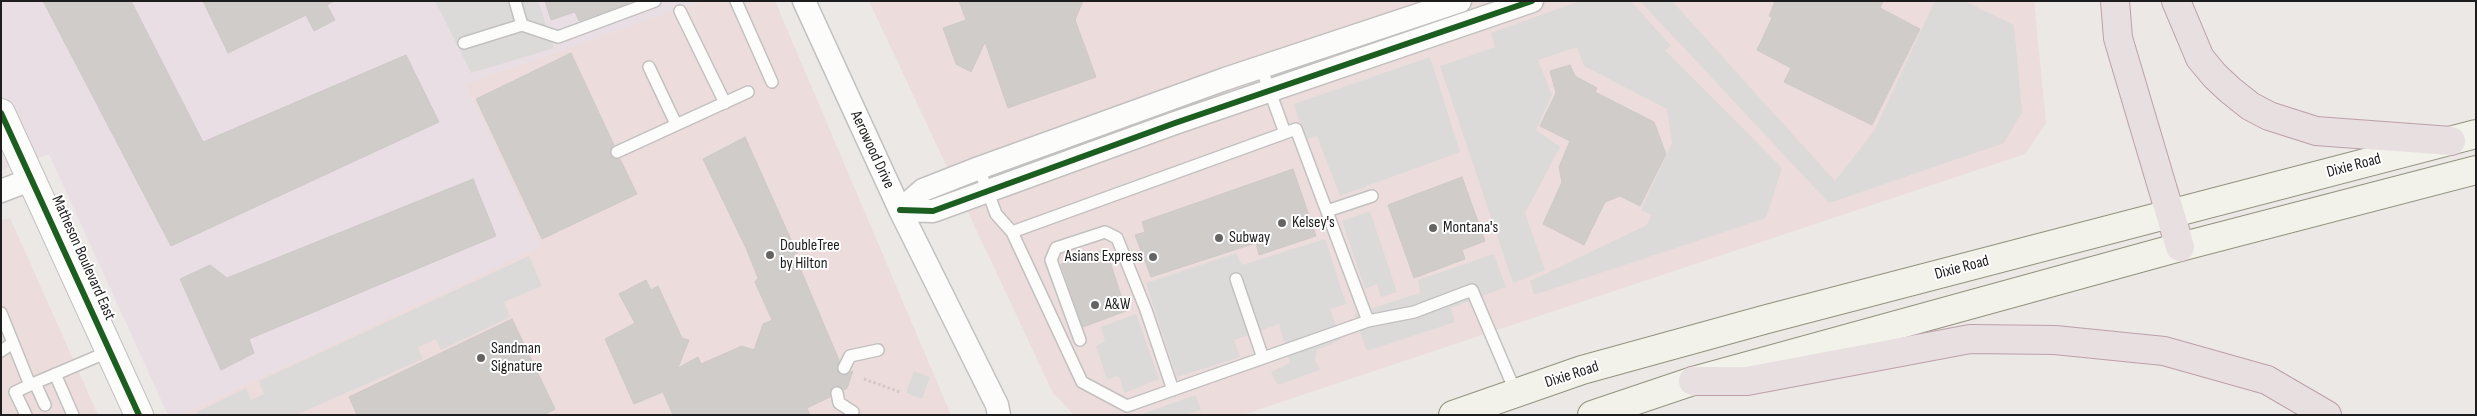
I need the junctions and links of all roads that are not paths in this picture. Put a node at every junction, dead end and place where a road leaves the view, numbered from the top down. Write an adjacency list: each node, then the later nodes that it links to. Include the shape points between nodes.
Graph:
1 (515, 1): 10 (lane)
2 (655, 1): 10 (lane, via 558,37)
3 (736, 1): 15 (lane)
4 (804, 1): 30 (street, Aerowood Drive)
5 (1532, 1): 11 (street)
6 (2115, 1): 32 (highway, via 2118,38)
7 (2176, 1): 22 (highway, via 2200,58 2230,90 2269,116 2316,131)
8 (1456, 3): 11 (lane); 14 (street)
9 (680, 11): 18 (lane)
10 (522, 25): 12 (lane)
11 (1458, 26): 16 (street)
12 (464, 44)
13 (649, 66): 20 (lane)
14 (1261, 67): 16 (lane); 24 (street)
15 (772, 82)
16 (1270, 90): 21 (lane); 27 (street)
17 (748, 92): 18 (lane)
18 (725, 103): 20 (lane)
19 (1, 113): 26 (street, Matheson Boulevard East)
20 (676, 124): 23 (lane)
21 (1285, 134): 31 (lane, via 1296,129); 33 (lane)
22 (2463, 138): 32 (main road, Dixie Road)
23 (617, 152)
24 (978, 168): 27 (lane); 30 (street, via 923,190)
25 (2476, 170): 34 (main road)
26 (32, 179): 28 (street); 42 (street, Matheson Boulevard East)
27 (988, 190): 30 (street, via 933,211); 33 (lane, via 996,214)
28 (1, 191)
29 (1372, 196): 31 (lane)
30 (900, 210): 53 (street, Aerowood Drive)
31 (1327, 211): 37 (lane)
32 (2170, 214): 34 (highway); 50 (main road, Dixie Road, via 1767,319 1582,370)
33 (1012, 232): 48 (lane, via 1082,382 1127,406)
34 (2180, 247): 46 (main road)
35 (1236, 279): 43 (lane)
36 (1, 313): 39 (lane)
37 (1368, 321): 43 (lane); 50 (lane, via 1414,312 1472,290)
38 (1080, 340): 48 (lane, via 1051,260 1056,248 1105,232 1117,238)
39 (14, 343): 41 (lane); 47 (lane)
40 (878, 350): 44 (lane, via 850,356)
41 (1, 351)
42 (110, 351): 45 (lane); 56 (street, Matheson Boulevard East)
43 (1263, 358): 48 (lane)
44 (844, 368)
45 (55, 374): 47 (lane); 55 (lane)
46 (1693, 381): 58 (main road); 59 (highway, via 1747,381 1970,339 2055,340 2164,351 2267,380)
47 (33, 384): 51 (lane); 54 (lane, via 15,392)
48 (1173, 390)
49 (837, 393): 52 (lane, via 839,403)
50 (1516, 393): 57 (main road, Dixie Road)
51 (45, 405)
52 (853, 412)
53 (1001, 412)
54 (26, 415)
55 (73, 415)
56 (140, 415)
57 (1453, 415)
58 (1592, 415)
59 (2327, 415)

